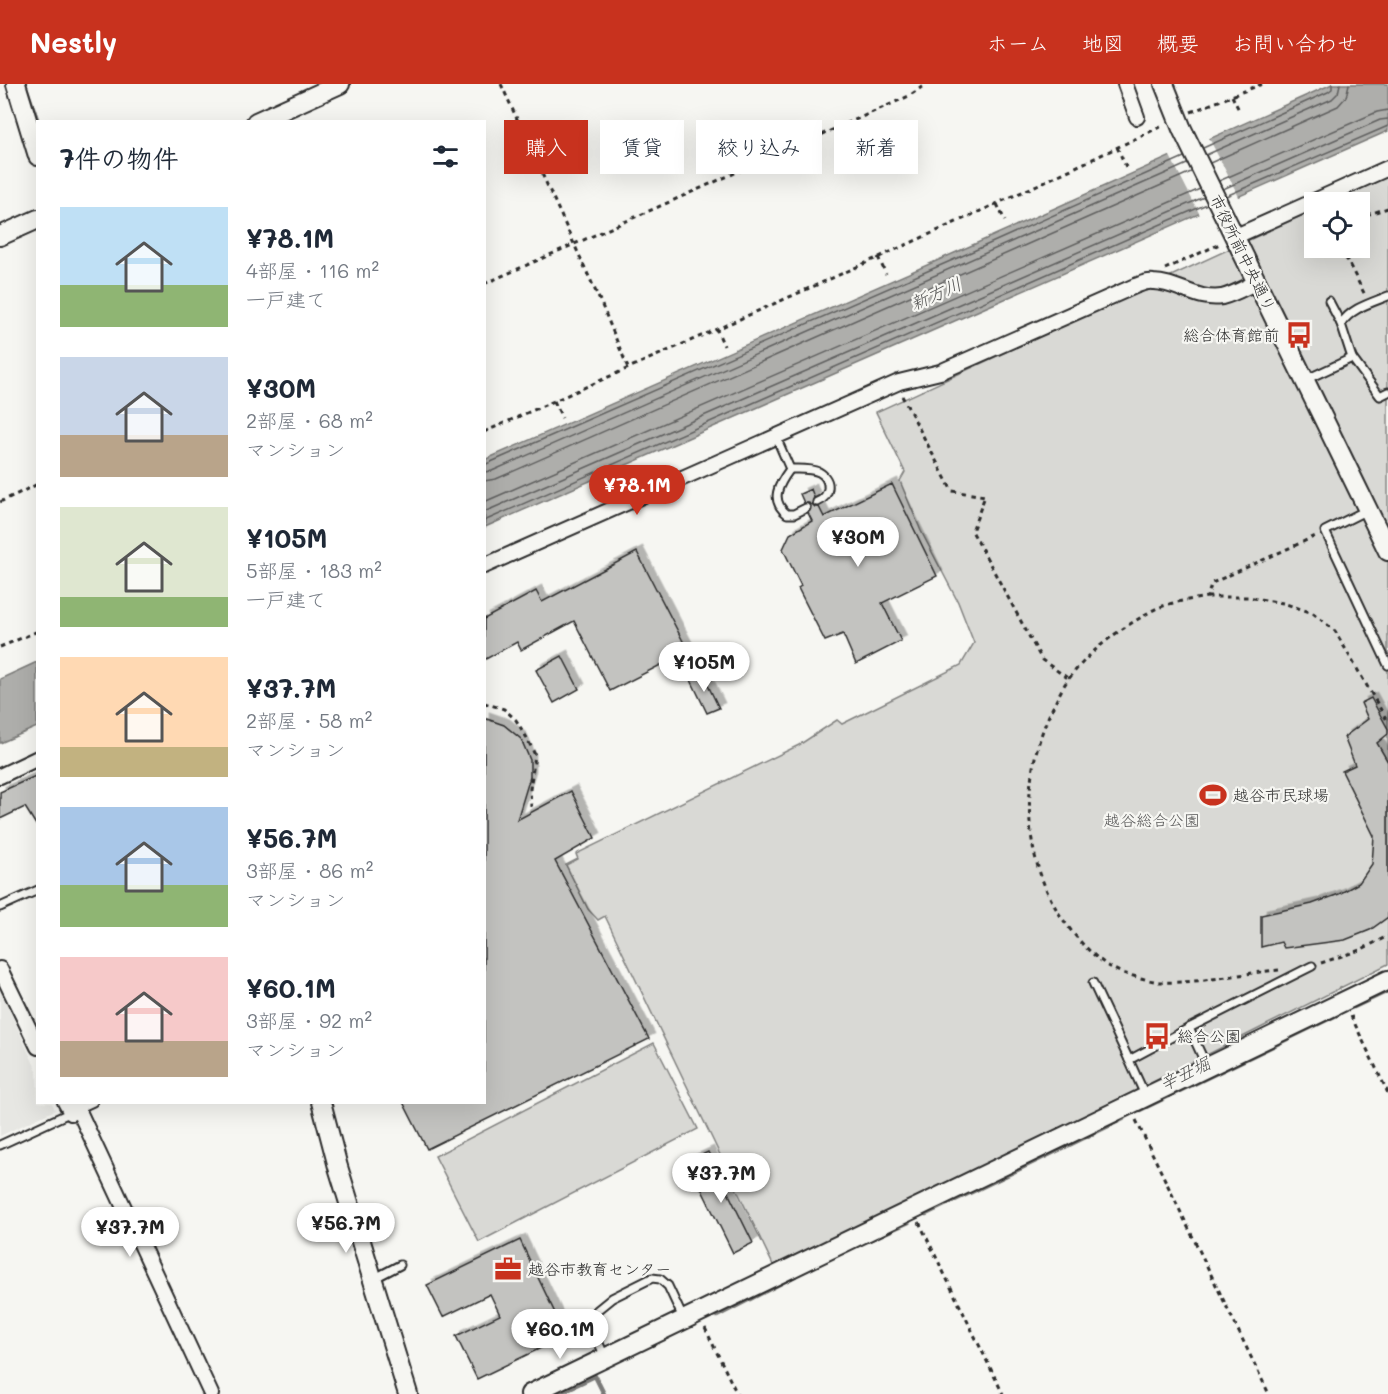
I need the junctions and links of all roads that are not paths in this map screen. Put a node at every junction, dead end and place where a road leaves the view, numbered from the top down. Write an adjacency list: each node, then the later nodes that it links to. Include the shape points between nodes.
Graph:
1 (16, 84): 7 (street)
2 (340, 84): 6 (street)
3 (1125, 84): 5 (street)
4 (1164, 84): 11 (street, 市役所前中央通り, via 1179,124)
5 (1137, 117)
6 (260, 120)
7 (36, 149)
8 (1388, 168): 11 (street)
9 (36, 220): 10 (street)
10 (0, 236)
11 (1237, 242): 12 (street, 市役所前中央通り)
12 (1257, 282): 17 (street, 市役所前中央通り); 19 (street, via 1221,297 1199,296 1150,281 1135,285 940,372 896,383)
13 (1388, 296): 15 (lane, via 1346,316)
14 (1329, 301): 15 (lane)
15 (1341, 324): 16 (lane)
16 (1352, 358): 17 (lane); 18 (lane, via 1380,396)
17 (1304, 380): 23 (street, 市役所前中央通り)
18 (1388, 392)
19 (776, 437): 20 (lane); 25 (street)
20 (790, 469): 21 (lane, via 819,472 826,480 827,495); 22 (lane, via 777,490 777,501 787,514)
21 (817, 502)
22 (806, 508)
23 (1368, 510): 24 (street, 市役所前中央通り); 26 (lane, via 1325,531)
24 (1388, 550)
25 (486, 565)
26 (1388, 665)
27 (36, 759): 28 (street)
28 (0, 776)
29 (36, 891): 30 (lane)
30 (0, 907)
31 (1312, 966): 35 (lane)
32 (0, 969): 36 (street)
33 (1388, 980): 38 (street)
34 (1093, 983): 37 (lane)
35 (1189, 1028): 37 (lane); 38 (lane)
36 (36, 1043)
37 (1129, 1060): 39 (lane)
38 (1207, 1067): 39 (street)
39 (1145, 1097): 46 (street)
40 (86, 1104): 42 (lane)
41 (322, 1104): 45 (street)
42 (71, 1108): 43 (lane); 48 (street)
43 (0, 1145)
44 (400, 1265): 45 (lane)
45 (373, 1279): 49 (street)
46 (702, 1310): 47 (street); 47 (lane, via 660,1279 652,1278 600,1304 592,1328)
47 (606, 1358): 50 (street)
48 (211, 1394)
49 (408, 1394)
50 (530, 1394)

